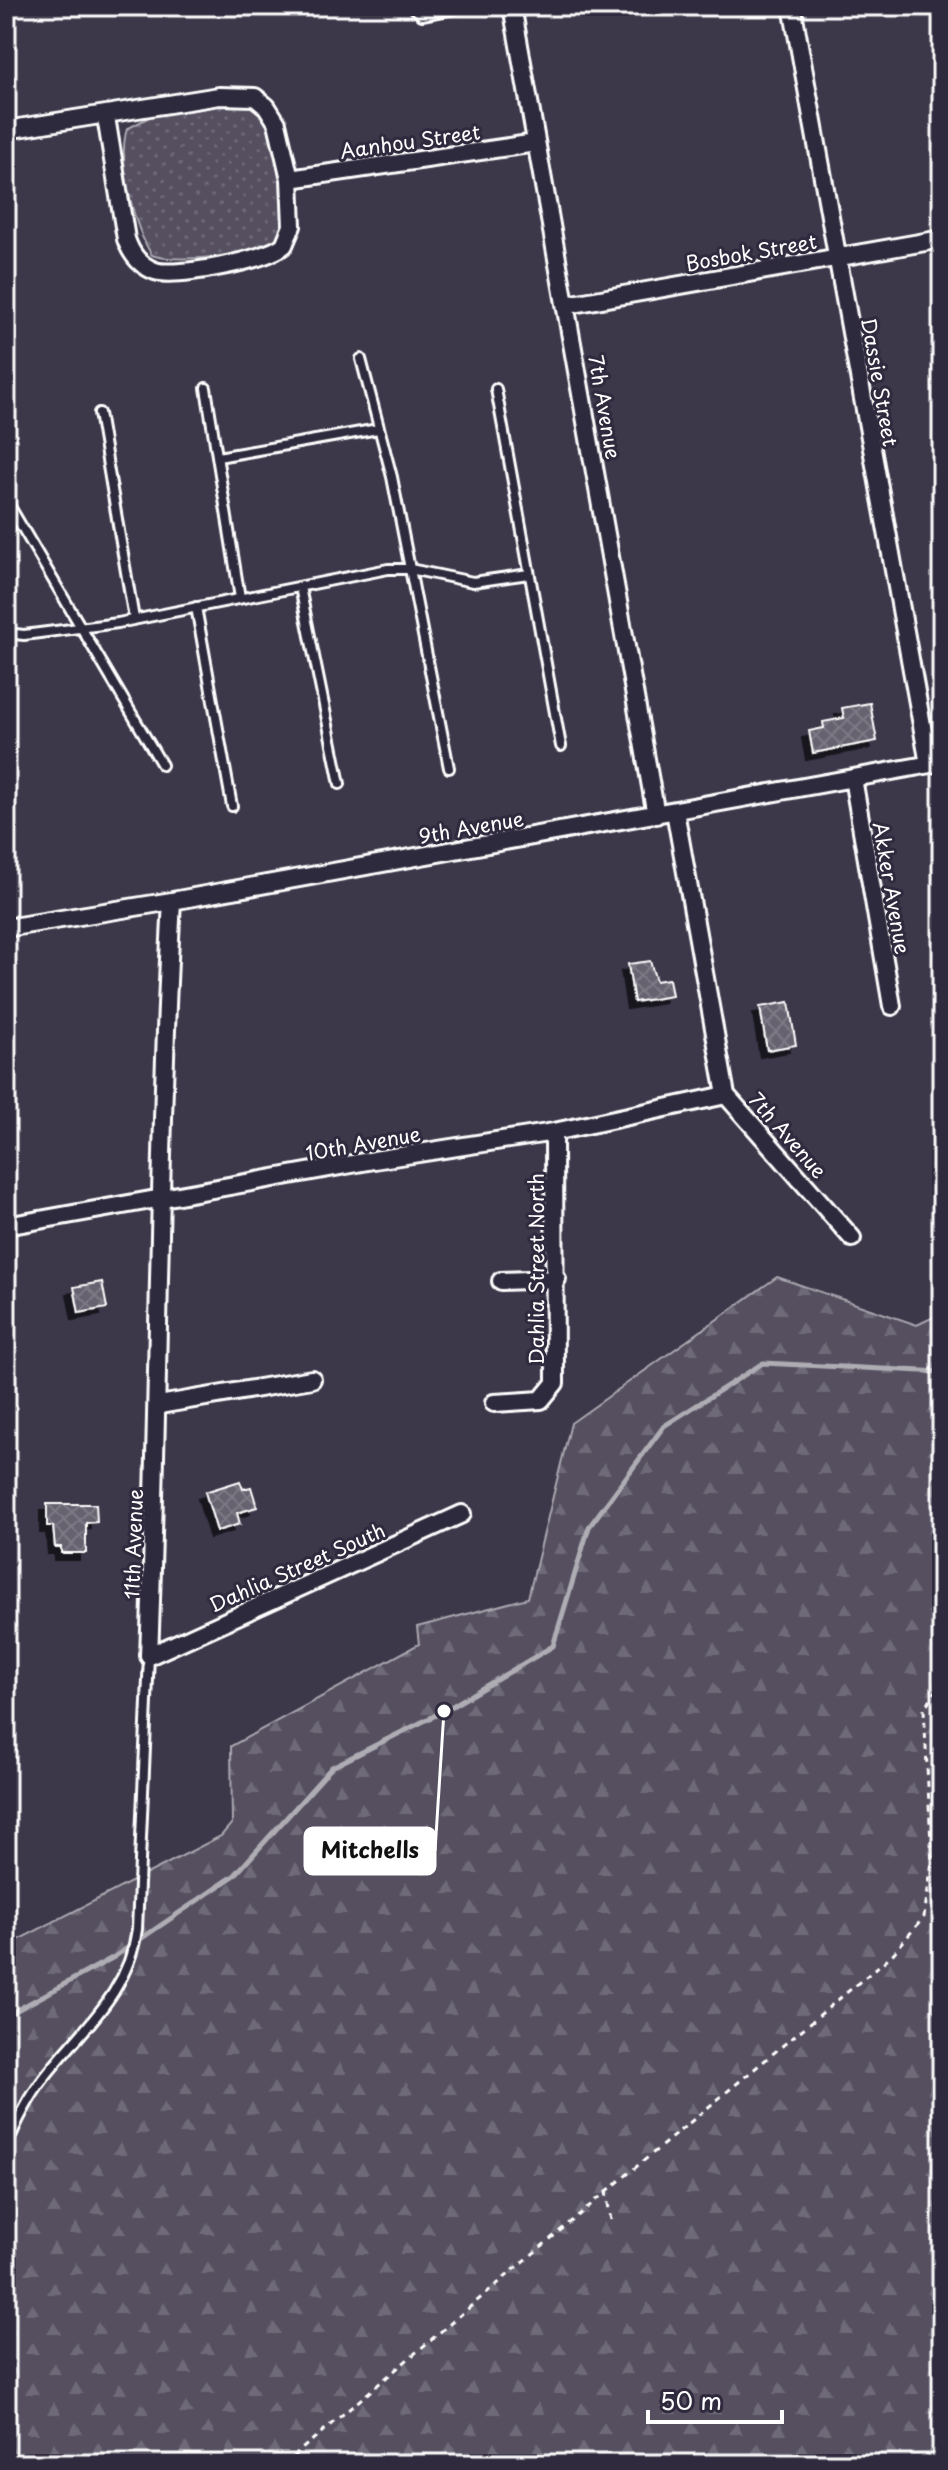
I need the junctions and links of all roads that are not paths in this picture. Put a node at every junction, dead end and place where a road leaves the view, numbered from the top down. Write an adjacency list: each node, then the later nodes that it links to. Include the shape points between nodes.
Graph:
1 (412, 6): 2 (lane, via 422,15)
2 (469, 6)
3 (512, 6): 7 (street, 7th Avenue)
4 (792, 6): 10 (street, Dassie Street)
5 (106, 117): 6 (street); 8 (street, via 219,96 255,97 277,123); 8 (street, via 126,239 133,255 154,270 165,273 255,259 278,250 292,226)
6 (6, 130)
7 (536, 143): 8 (street, Aanhou Street); 11 (street, 7th Avenue)
8 (290, 179)
9 (942, 239): 10 (street, Bosbok Street)
10 (837, 257): 11 (street, Bosbok Street); 28 (street, Dassie Street)
11 (567, 305): 35 (street, 7th Avenue)
12 (361, 359): 16 (lane)
13 (206, 388): 17 (lane)
14 (496, 389): 20 (lane)
15 (99, 413): 24 (lane)
16 (378, 429): 17 (lane); 19 (lane)
17 (218, 457): 22 (lane)
18 (6, 500): 25 (lane)
19 (410, 569): 20 (lane, via 473,582); 21 (lane); 30 (lane)
20 (529, 574): 27 (lane)
21 (300, 587): 22 (lane); 32 (lane)
22 (240, 598): 23 (lane)
23 (196, 607): 24 (lane); 33 (lane)
24 (134, 619): 25 (lane)
25 (80, 627): 26 (lane); 29 (lane)
26 (6, 633)
27 (561, 746)
28 (935, 763): 31 (street, 9th Avenue)
29 (162, 765)
30 (449, 768)
31 (853, 778): 34 (street, 9th Avenue); 38 (street, Akker Avenue)
32 (340, 784)
33 (232, 806)
34 (675, 811): 35 (street, 9th Avenue); 39 (street, 7th Avenue)
35 (656, 815): 36 (street, 9th Avenue)
36 (172, 901): 37 (street, 9th Avenue); 41 (street, 11th Avenue)
37 (6, 928)
38 (892, 1006)
39 (726, 1095): 40 (street, 10th Avenue); 43 (street, 7th Avenue)
40 (554, 1132): 41 (street, 10th Avenue); 44 (street, Dahlia Street North)
41 (159, 1200): 42 (street, 10th Avenue); 48 (street, 11th Avenue)
42 (6, 1226)
43 (852, 1238)
44 (557, 1279): 45 (street); 47 (street, Dahlia Street North, via 555,1383 541,1400)
45 (501, 1281)
46 (312, 1379): 48 (street)
47 (494, 1403)
48 (159, 1405): 50 (street, 11th Avenue)
49 (462, 1514): 50 (street, Dahlia Street South)
50 (149, 1656): 51 (lane, 11th Avenue, via 134,1950 119,1987 30,2097)
51 (6, 2148)

